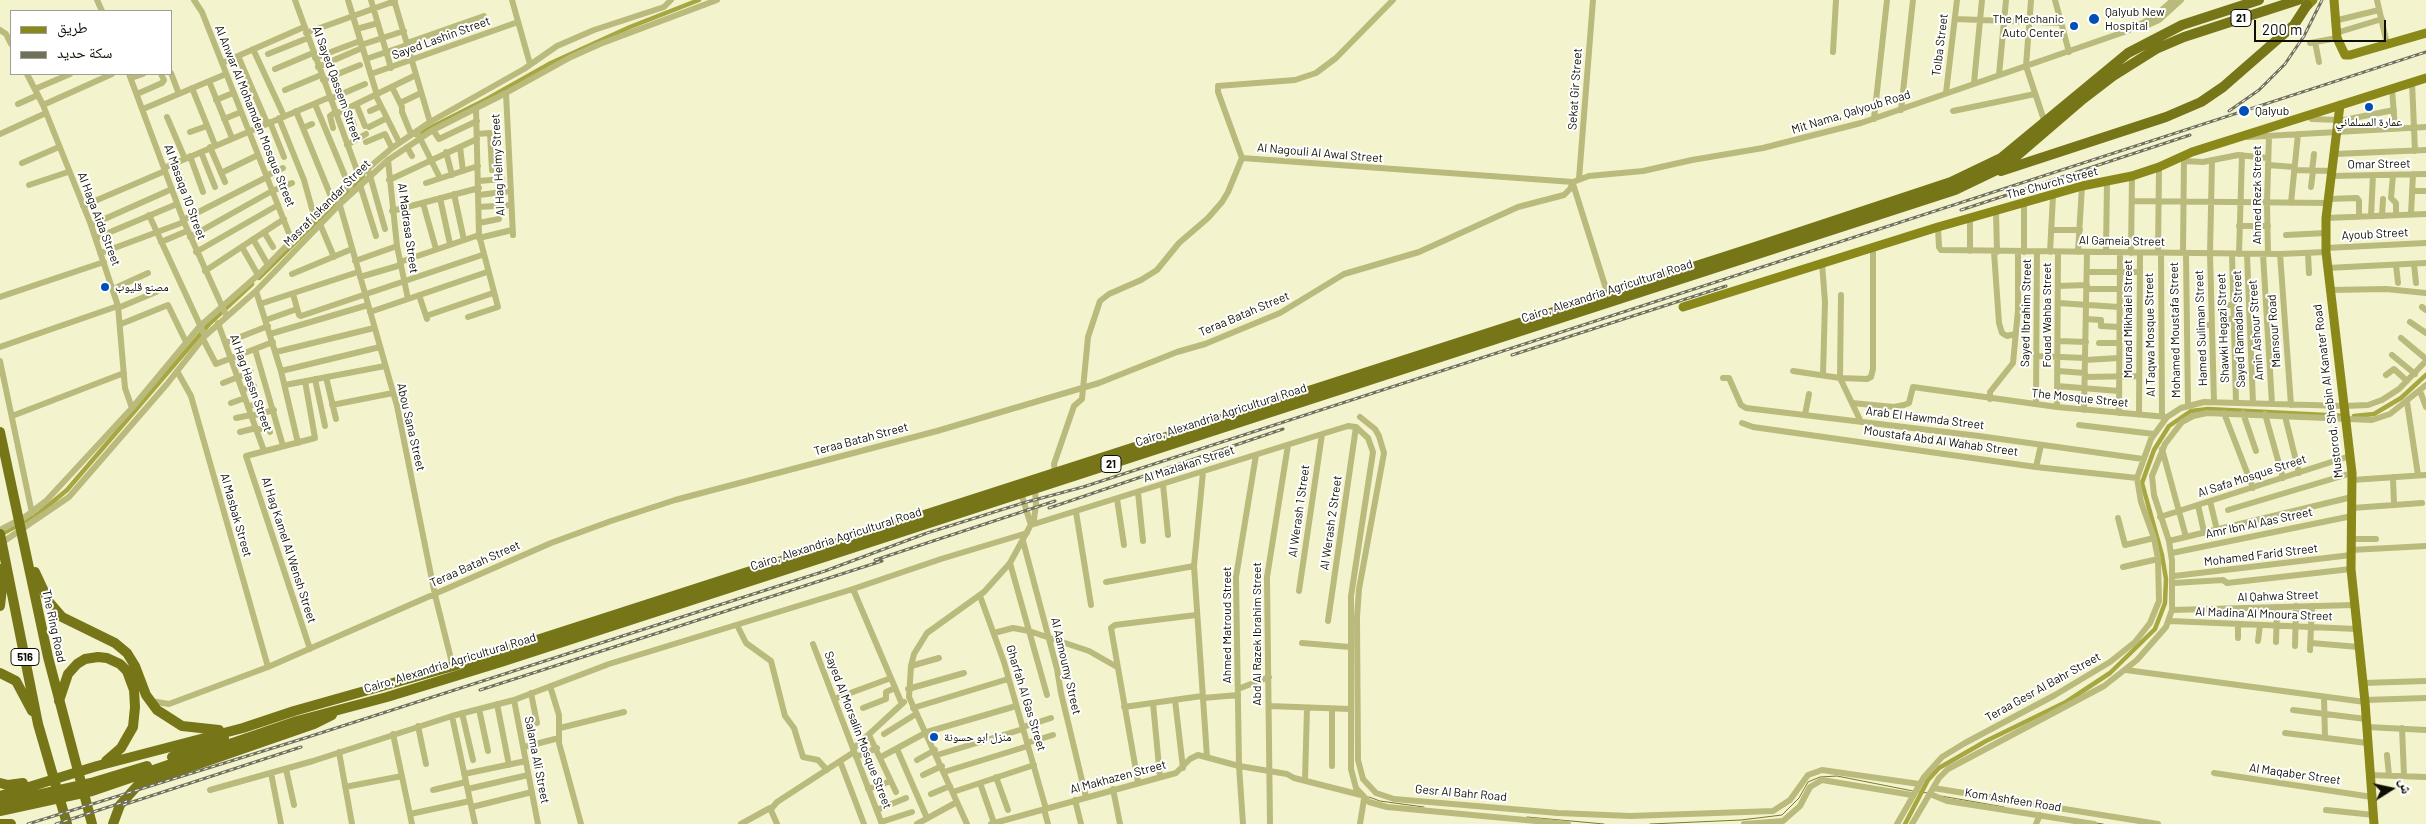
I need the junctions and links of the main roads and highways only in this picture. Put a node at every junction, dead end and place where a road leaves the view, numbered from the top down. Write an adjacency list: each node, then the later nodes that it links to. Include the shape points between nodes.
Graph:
1 (2259, 0): 18 (highway, Cairo, Alexandria Agricultural Road / 21, via 2182,25 2128,53 2001,158 1963,177 1608,295 453,667)
2 (2334, 0): 4 (main road, via 2334,21 2345,55)
3 (2305, 1): 7 (highway, Cairo, Alexandria Agricultural Road / 21, via 2184,36 2156,49 2113,76); 7 (highway, via 2294,25 2224,87 2201,102 2166,117)
4 (2426, 33)
5 (2426, 78): 6 (main road, The Church Street)
6 (2340, 105): 8 (main road, The Church Street, via 2132,176 2082,186 1938,227); 25 (main road, Mustorod, Shebin Al Kanater Road, via 2326,218 2326,250 2352,477 2351,569)
7 (1993, 173): 16 (highway, Cairo, Alexandria Agricultural Road / 21, via 1955,190 1758,255 501,662)
8 (1683, 307)
9 (0, 432): 11 (highway, The Ring Road / 516)
10 (0, 534): 12 (highway, 516)
11 (27, 555): 15 (highway, The Ring Road / 516); 18 (highway, via 55,610 72,623 123,649 135,666 148,699 157,710 182,726)
12 (2, 561): 13 (highway); 17 (highway, 516)
13 (0, 606)
14 (0, 673): 17 (highway, via 10,676 20,686)
15 (59, 705): 19 (highway, via 65,679 80,661 93,657 107,658 126,670 134,690 133,727 122,748); 29 (highway, The Ring Road / 516)
16 (349, 706): 24 (highway, Cairo, Alexandria Agricultural Road / 21, via 297,720 92,791); 30 (highway, via 321,721 138,785 120,805)
17 (38, 724): 28 (highway, 516)
18 (239, 729): 19 (highway, Cairo, Alexandria Agricultural Road / 21); 23 (highway, via 220,740 91,783)
19 (97, 766): 20 (highway, Cairo, Alexandria Agricultural Road / 21)
20 (46, 781): 21 (highway); 22 (highway, Cairo, Alexandria Agricultural Road / 21)
21 (0, 783)
22 (0, 796)
23 (0, 803)
24 (0, 811)
25 (2374, 819)
26 (0, 824): 27 (highway)
27 (11, 824)
28 (67, 824)
29 (92, 824)
30 (113, 824)

